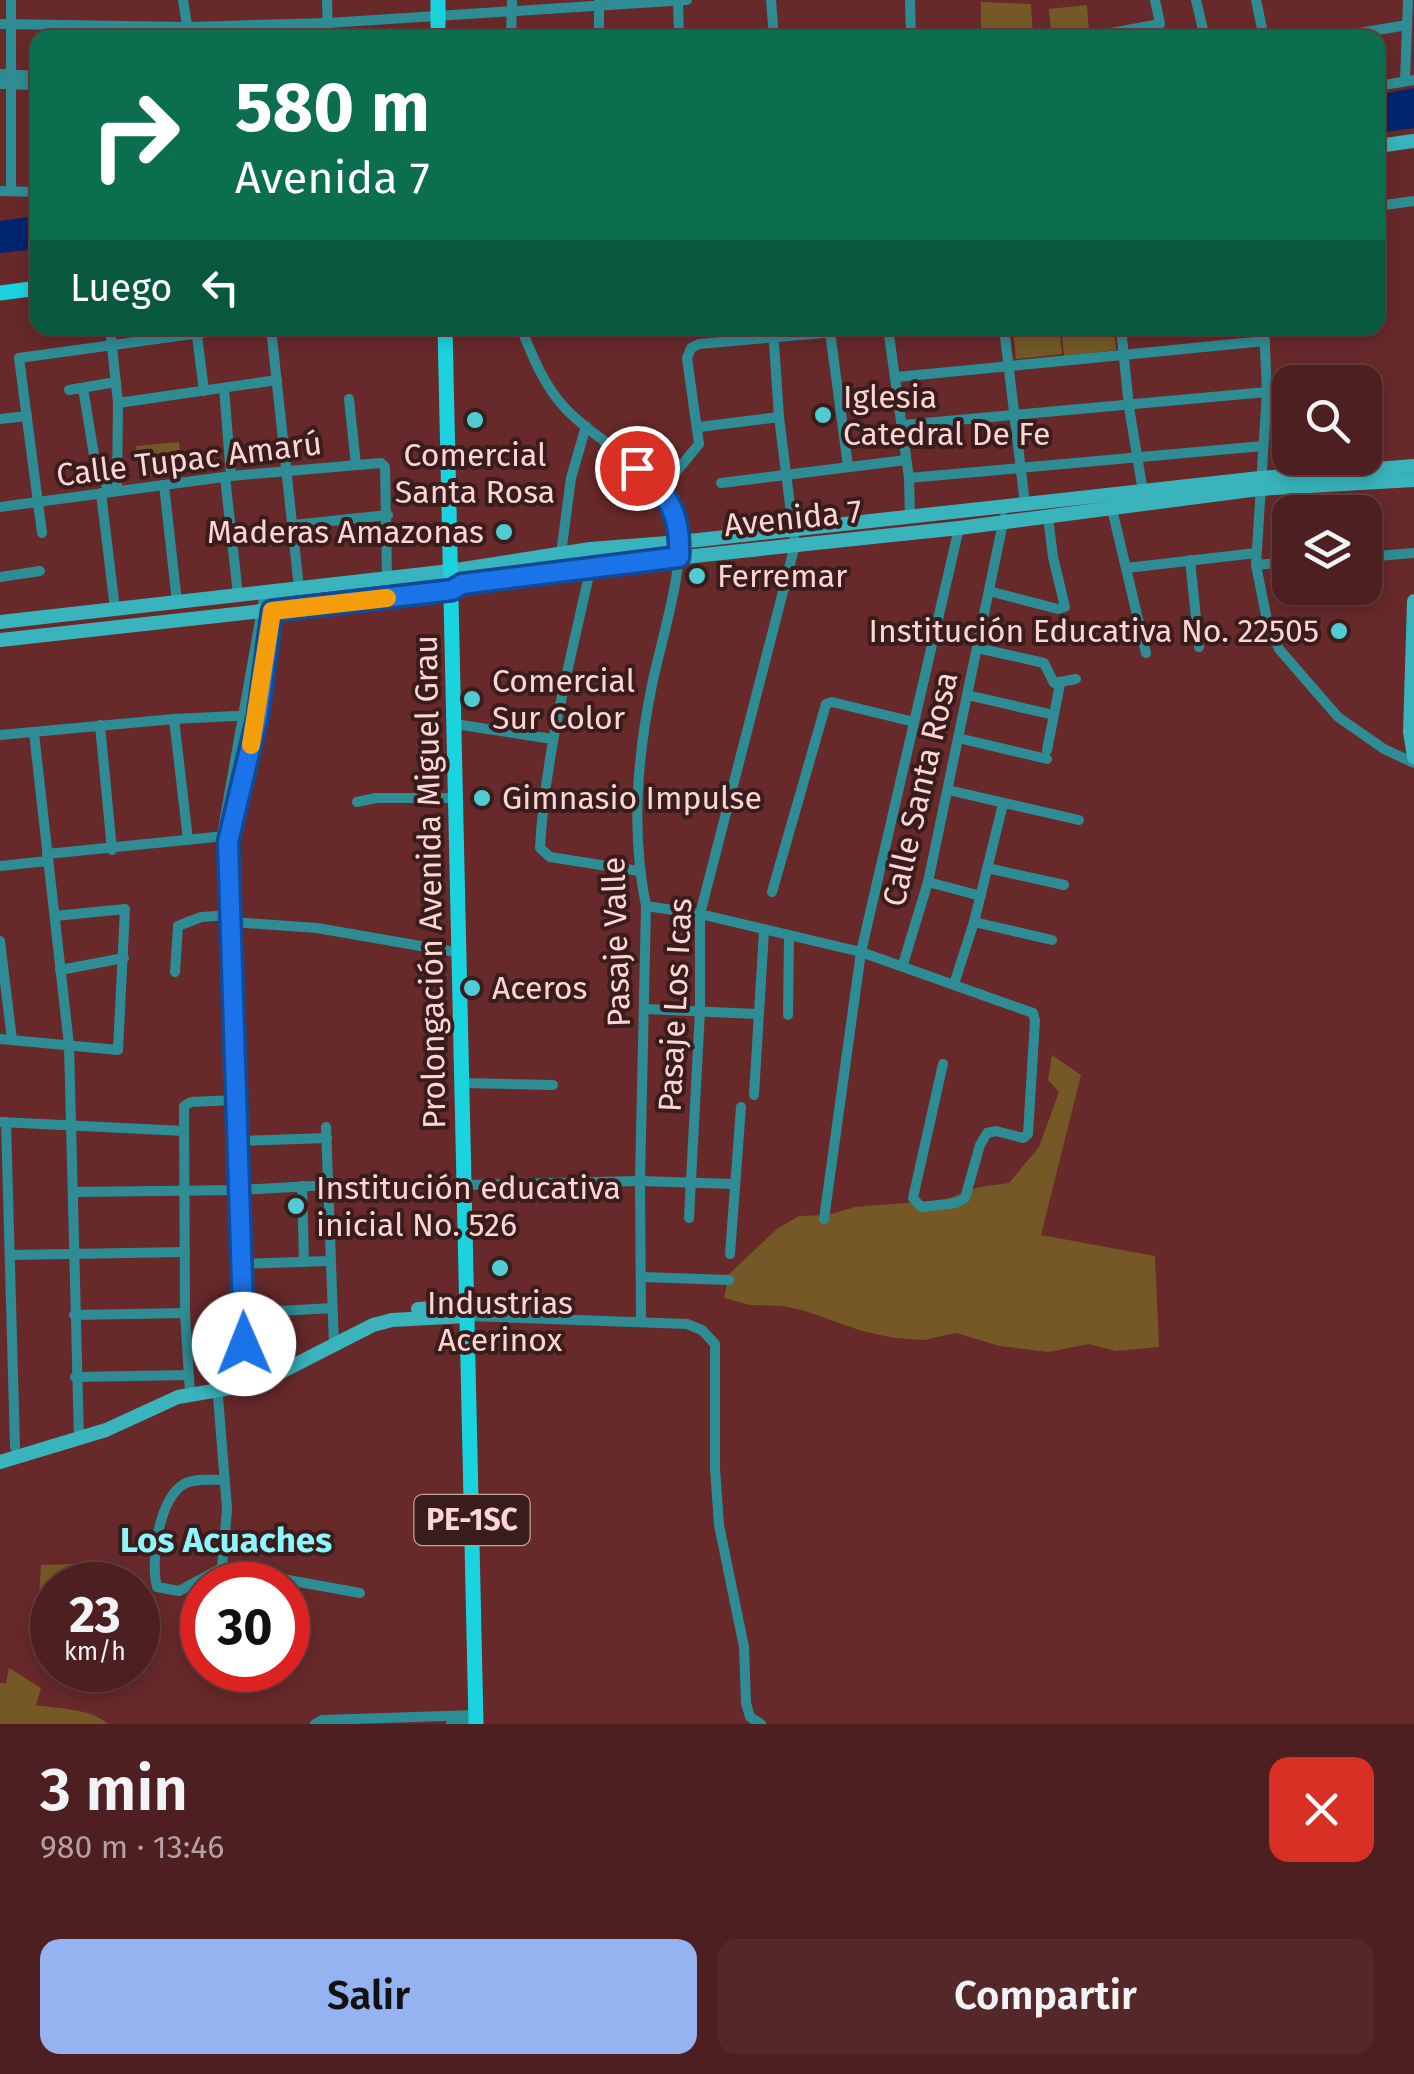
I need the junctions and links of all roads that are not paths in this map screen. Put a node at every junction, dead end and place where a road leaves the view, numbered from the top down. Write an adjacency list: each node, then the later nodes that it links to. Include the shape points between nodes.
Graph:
1 (11, 0): 16 (street)
2 (183, 0): 20 (street)
3 (327, 0): 17 (street)
4 (512, 0): 15 (street)
5 (678, 0): 6 (street); 13 (street); 25 (street)
6 (686, 0)
7 (771, 0): 26 (street)
8 (910, 0): 27 (street)
9 (1155, 0): 28 (street, via 1160,24)
10 (1196, 0): 29 (street)
11 (1256, 0): 30 (street)
12 (1408, 0): 18 (street)
13 (598, 4): 15 (street); 24 (street)
14 (438, 8): 15 (street); 17 (street)
15 (512, 13): 23 (street)
16 (6, 24): 19 (street); 33 (street)
17 (328, 24): 21 (street); 22 (street)
18 (1407, 25): 31 (street); 34 (street)
19 (142, 30)
20 (188, 30)
21 (223, 30)
22 (328, 30)
23 (511, 30)
24 (599, 30)
25 (679, 30)
26 (773, 30)
27 (911, 30)
28 (1127, 30)
29 (1203, 30)
30 (1262, 30)
31 (1377, 30)
32 (30, 77): 33 (street)
33 (5, 79): 35 (street); 39 (street)
34 (1410, 80): 36 (street)
35 (30, 84)
36 (1385, 85)
37 (1414, 141): 38 (street)
38 (1385, 145)
39 (6, 191)
40 (1414, 201): 41 (street)
41 (1385, 205)
42 (30, 289): 43 (main road)
43 (0, 293)
44 (111, 335): 58 (street)
45 (168, 335): 58 (street)
46 (197, 335): 67 (street)
47 (271, 335): 62 (street)
48 (444, 335): 121 (main road, Prolongación Avenida Miguel Grau / PE-1SC)
49 (525, 335): 76 (street, via 564,407)
50 (754, 335): 78 (street, via 691,348)
51 (773, 335): 73 (street, Pasaje Los Icas)
52 (830, 335): 83 (street)
53 (889, 335): 61 (street)
54 (1005, 335): 60 (street)
55 (1123, 335): 59 (street)
56 (1265, 335): 57 (street)
57 (1265, 341): 59 (street); 68 (street)
58 (112, 345): 63 (street); 72 (street, via 19,358)
59 (1124, 354): 60 (street); 71 (street)
60 (1008, 368): 61 (street); 74 (street)
61 (896, 376): 77 (street)
62 (277, 380): 65 (street); 86 (street)
63 (116, 382): 64 (street); 70 (street)
64 (83, 388): 66 (street); 95 (street, via 94,454)
65 (224, 388): 67 (street); 88 (street)
66 (69, 390)
67 (204, 390): 70 (street)
68 (1267, 392): 71 (street); 79 (street)
69 (349, 399): 82 (street)
70 (118, 404): 95 (street)
71 (1129, 406): 74 (street); 80 (street)
72 (26, 416): 75 (street); 97 (street)
73 (779, 417): 78 (street); 87 (street, Pasaje Los Icas)
74 (1013, 418): 77 (street); 85 (street)
75 (0, 419)
76 (586, 426): 94 (street); 113 (street, via 570,478)
77 (902, 426): 81 (street)
78 (699, 427): 94 (street, via 696,450)
79 (1262, 446): 80 (street); 92 (street)
80 (1138, 457): 85 (street); 96 (street)
81 (906, 460): 83 (street); 89 (street)
82 (356, 465): 86 (street, Calle Tupac Amarú); 101 (street, Calle Tupac Amarú, via 384,464)
83 (848, 466): 87 (street)
84 (1414, 466): 92 (street, Avenida 7)
85 (1020, 468): 89 (street); 98 (street)
86 (287, 471): 88 (street, Calle Tupac Amarú); 105 (street)
87 (787, 475): 91 (street); 106 (street, Pasaje Los Icas)
88 (228, 477): 93 (street, Calle Tupac Amarú); 128 (street)
89 (909, 478): 103 (street)
90 (1414, 480): 92 (street, Avenida 7)
91 (721, 483)
92 (1260, 483): 96 (street, Avenida 7); 100 (street, Avenida 7); 115 (street)
93 (164, 485): 95 (street, Calle Tupac Amarú); 130 (street)
94 (662, 489): 111 (street, Pasaje Valle, via 676,516)
95 (109, 492): 97 (street, Calle Tupac Amarú); 131 (street)
96 (1143, 492): 98 (street, Avenida 7)
97 (38, 502): 99 (street, Calle Tupac Amarú); 108 (street)
98 (1026, 504): 102 (street, Avenida 7)
99 (0, 507)
100 (1112, 509): 104 (street, Avenida 7); 119 (street)
101 (388, 514): 105 (street); 123 (street)
102 (1004, 514): 103 (street, Avenida 7); 104 (street, Avenida 7); 107 (street, Avenida 7); 127 (street, Calle Santa Rosa)
103 (910, 516): 106 (street, Avenida 7)
104 (1048, 517): 127 (street, via 1065,607)
105 (292, 525): 124 (street)
106 (794, 528): 109 (street, Pasaje Los Icas); 111 (street, Avenida 7)
107 (960, 528): 109 (street, Avenida 7); 147 (street)
108 (42, 533)
109 (795, 544): 111 (street, Avenida 7); 172 (street, Pasaje Los Icas)
110 (590, 549): 111 (street, Avenida 7); 113 (street, Avenida 7); 118 (street)
111 (679, 550): 118 (street, Avenida 7); 166 (street, Pasaje Valle, via 637,774)
112 (1414, 553): 114 (street)
113 (561, 554): 121 (street, Avenida 7)
114 (1382, 556)
115 (1256, 559): 116 (street); 117 (street); 154 (street, via 1278,649 1338,717 1384,750)
116 (1190, 560): 119 (street); 137 (street)
117 (1272, 560)
118 (590, 567): 125 (street, Avenida 7); 153 (street)
119 (1127, 568): 138 (street)
120 (40, 571): 122 (street)
121 (450, 571): 123 (street, Avenida 7); 125 (main road, Prolongación Avenida Miguel Grau / PE-1SC)
122 (0, 577)
123 (388, 578): 124 (street, Avenida 7)
124 (299, 588): 126 (street, Avenida 7)
125 (452, 590): 132 (street, Avenida 7); 148 (main road, Prolongación Avenida Miguel Grau / PE-1SC)
126 (270, 591): 128 (street, Avenida 7); 132 (street)
127 (989, 591): 136 (street, Calle Santa Rosa)
128 (238, 595): 130 (street, Avenida 7)
129 (1414, 601): 134 (street)
130 (177, 602): 131 (street, Avenida 7)
131 (115, 609): 133 (street, Avenida 7)
132 (268, 611): 135 (street, Avenida 7); 144 (street); 145 (street)
133 (0, 622)
134 (1413, 633): 142 (street)
135 (0, 640)
136 (977, 648): 140 (street, via 1044,663 1050,680); 141 (street, Calle Santa Rosa)
137 (1199, 648)
138 (1146, 652)
139 (1076, 679): 140 (street)
140 (1060, 684): 143 (street)
141 (967, 695): 143 (street); 152 (street, Calle Santa Rosa)
142 (1412, 706): 154 (street)
143 (1054, 714): 152 (street, via 1047,754)
144 (258, 715): 145 (street); 160 (street)
145 (245, 716): 146 (street); 160 (street, via 223,829)
146 (174, 719): 149 (street); 161 (street)
147 (914, 722): 169 (street, via 826,704); 180 (street)
148 (454, 724): 153 (street); 156 (main road, Prolongación Avenida Miguel Grau / PE-1SC)
149 (100, 725): 150 (street); 162 (street)
150 (34, 733): 151 (street); 163 (street)
151 (0, 735)
152 (958, 738): 155 (street, Calle Santa Rosa)
153 (552, 739): 166 (street, via 541,851)
154 (1414, 760)
155 (948, 790): 158 (street); 167 (street, Calle Santa Rosa)
156 (457, 798): 157 (street); 181 (main road, Prolongación Avenida Miguel Grau / PE-1SC)
157 (357, 802)
158 (1003, 804): 159 (street); 165 (street)
159 (1079, 820)
160 (227, 839): 161 (street); 174 (street)
161 (188, 840): 162 (street)
162 (112, 850): 163 (street)
163 (47, 858): 164 (street); 173 (street)
164 (0, 866)
165 (988, 868): 168 (street); 170 (street)
166 (639, 870): 171 (street, Pasaje Valle)
167 (928, 882): 170 (street); 183 (street, Calle Santa Rosa)
168 (1064, 885)
169 (772, 892)
170 (981, 896): 175 (street)
171 (646, 906): 172 (street); 187 (street, Pasaje Valle)
172 (700, 914): 176 (street); 188 (street, Pasaje Los Icas)
173 (54, 916): 182 (street, via 125,909); 184 (street)
174 (231, 919): 181 (street); 185 (street, via 201,917 178,926); 197 (street)
175 (974, 922): 178 (street); 186 (street)
176 (764, 931): 177 (street); 189 (street)
177 (789, 936): 180 (street); 190 (street)
178 (1052, 940)
179 (0, 941): 191 (street)
180 (861, 952): 183 (street); 214 (street)
181 (461, 953): 194 (main road, Prolongación Avenida Miguel Grau / PE-1SC)
182 (124, 958): 184 (street); 192 (street, via 118,1050)
183 (903, 964): 186 (street)
184 (60, 970): 192 (street)
185 (175, 972)
186 (954, 984): 193 (street, via 1036,1020 1028,1134 987,1134 964,1198 921,1208 913,1198)
187 (645, 1009): 188 (street); 204 (street, Pasaje Valle)
188 (700, 1011): 189 (street); 205 (street, Pasaje Los Icas)
189 (757, 1014): 196 (street)
190 (788, 1015)
191 (6, 1040): 192 (street)
192 (69, 1045): 200 (street)
193 (942, 1064)
194 (462, 1083): 195 (street); 209 (main road, Prolongación Avenida Miguel Grau / PE-1SC)
195 (553, 1085)
196 (754, 1095)
197 (236, 1100): 201 (street, via 185,1104); 202 (street)
198 (740, 1107): 206 (street)
199 (3, 1122): 200 (street); 203 (street)
200 (72, 1125): 201 (street); 212 (street)
201 (184, 1131): 210 (street)
202 (238, 1141): 207 (street, via 326,1132); 211 (street)
203 (4, 1172): 215 (street)
204 (640, 1181): 205 (street); 209 (street); 223 (street, Pasaje Valle)
205 (690, 1182): 206 (street); 213 (street, Pasaje Los Icas)
206 (734, 1184): 219 (street)
207 (328, 1185): 208 (street); 220 (street)
208 (302, 1186): 211 (street); 221 (street)
209 (464, 1186): 227 (main road, Prolongación Avenida Miguel Grau / PE-1SC)
210 (185, 1190): 211 (street); 212 (street); 216 (street)
211 (239, 1190): 222 (street)
212 (75, 1192): 217 (street)
213 (689, 1218)
214 (824, 1218)
215 (5, 1235): 218 (street)
216 (185, 1252): 217 (street); 228 (street)
217 (74, 1253): 218 (street); 230 (street)
218 (10, 1254): 225 (street)
219 (730, 1254)
220 (329, 1261): 221 (street); 226 (street)
221 (304, 1262): 222 (street)
222 (242, 1264): 229 (street)
223 (642, 1277): 224 (street); 231 (street, Pasaje Valle)
224 (730, 1280)
225 (5, 1293): 233 (street)
226 (332, 1308): 229 (street); 232 (street)
227 (467, 1311): 231 (street); 232 (street, via 392,1320); 247 (main road, PE-1SC)
228 (185, 1313): 230 (street); 236 (street)
229 (244, 1313): 235 (street)
230 (74, 1316): 234 (street)
231 (641, 1320): 250 (street, via 687,1324 715,1344 718,1524 744,1647 746,1703)
232 (333, 1341): 235 (street, via 277,1374)
233 (6, 1354): 238 (street)
234 (75, 1377): 236 (street); 239 (street)
235 (245, 1379): 237 (street)
236 (189, 1385): 237 (street); 239 (street)
237 (217, 1386): 242 (street)
238 (6, 1411): 240 (street)
239 (78, 1435): 240 (street); 241 (street)
240 (7, 1449)
241 (0, 1462)
242 (223, 1480): 243 (street); 245 (street, via 180,1485 163,1516 153,1557 157,1587)
243 (223, 1562)
244 (310, 1584): 246 (street)
245 (180, 1590)
246 (360, 1593)
247 (476, 1720): 248 (street); 249 (street)
248 (315, 1724)
249 (451, 1724)
250 (761, 1724)

